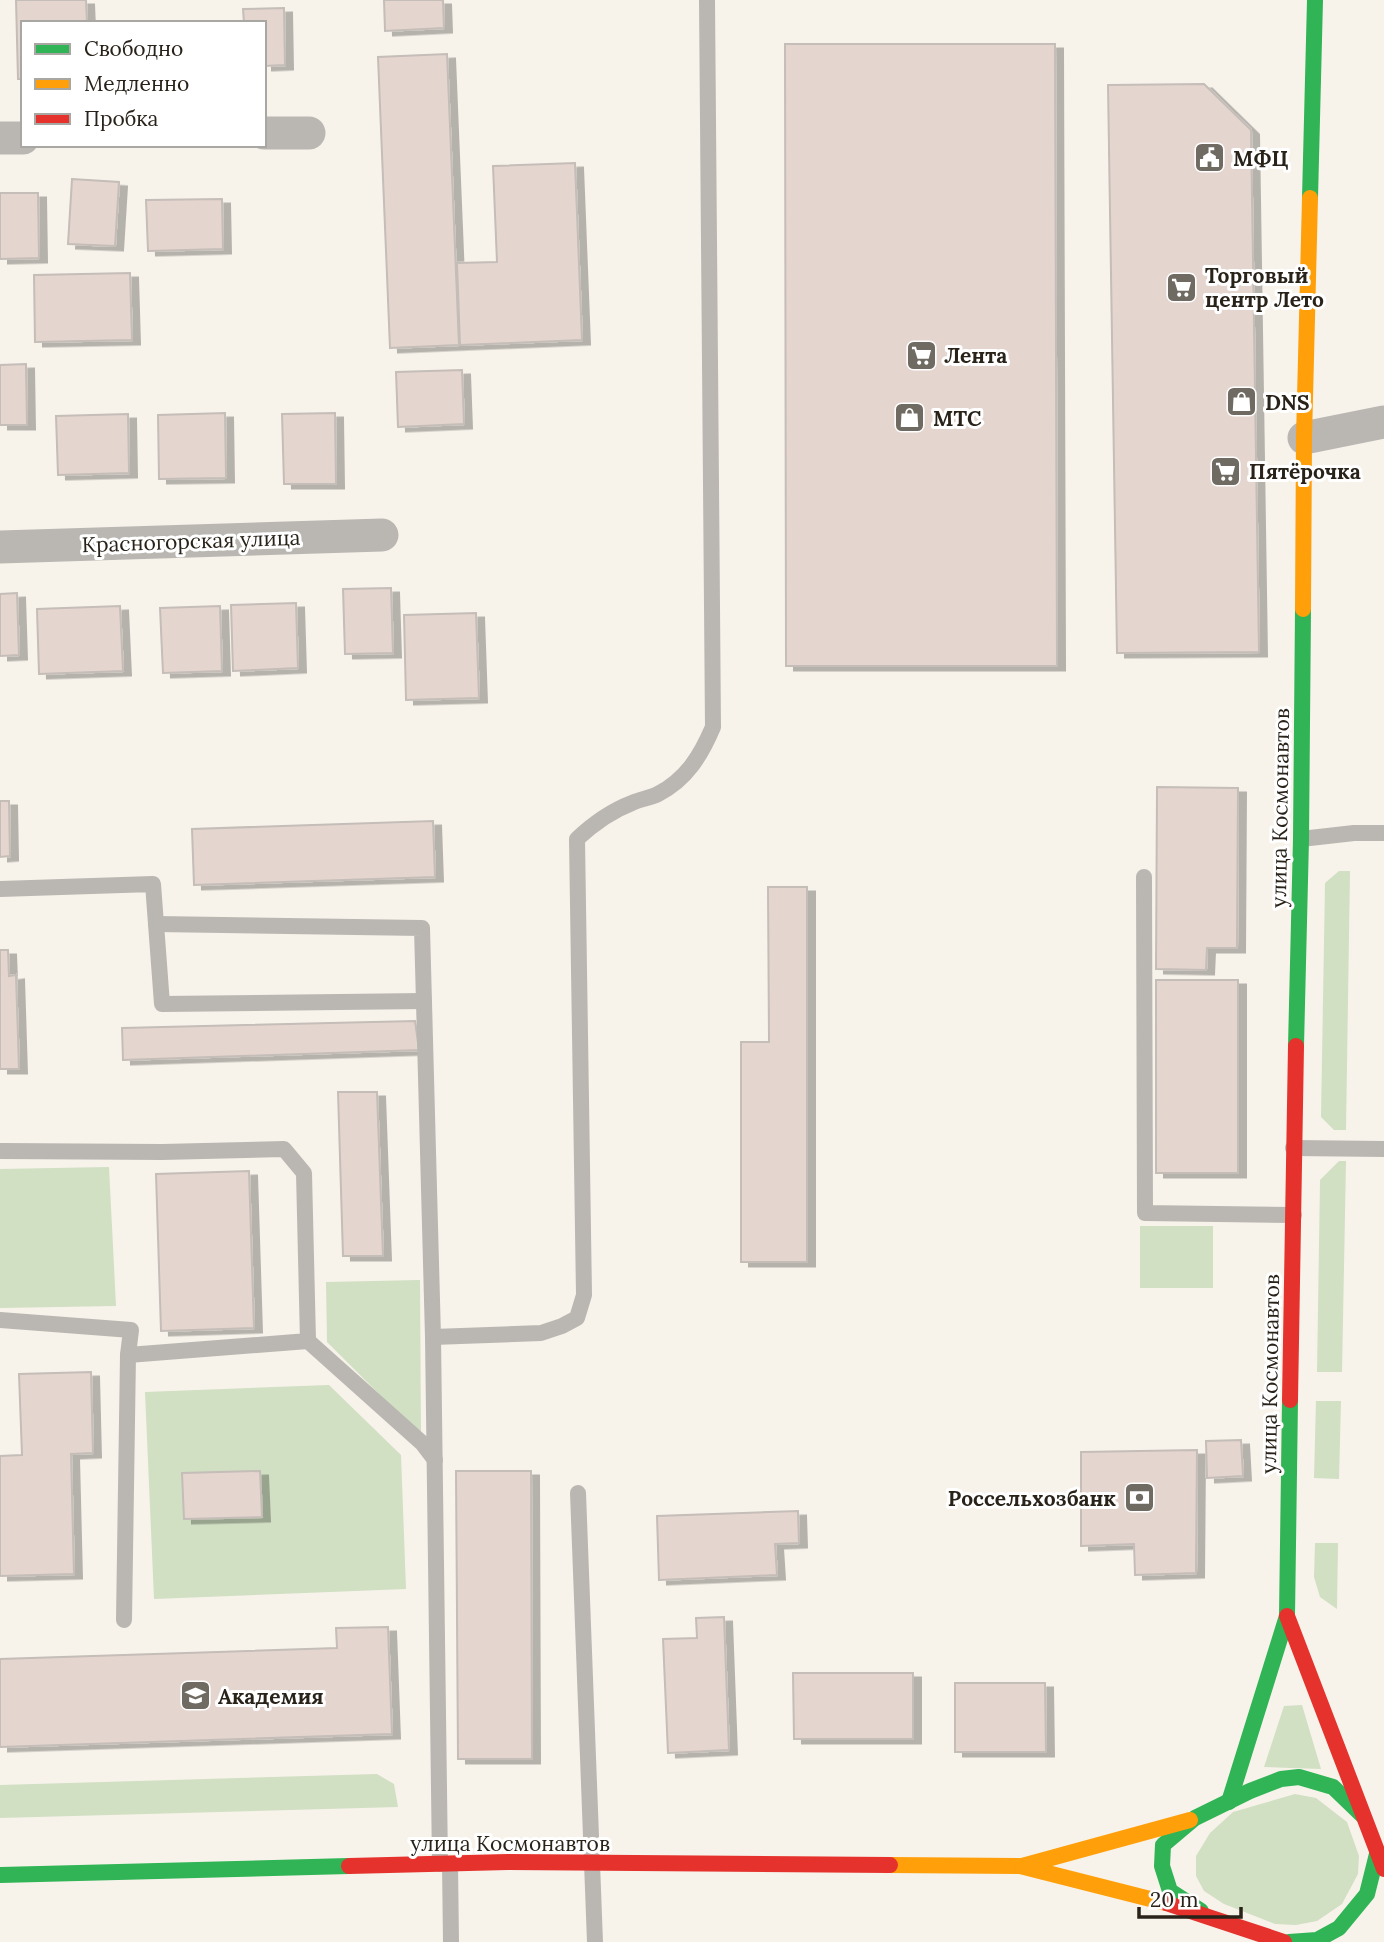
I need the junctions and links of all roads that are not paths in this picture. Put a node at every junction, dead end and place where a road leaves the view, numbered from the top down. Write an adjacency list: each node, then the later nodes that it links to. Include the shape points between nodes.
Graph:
1 (707, 0): 22 (lane, via 713,727 702,753 686,773 659,794 596,822 577,839 583,1295 577,1318 541,1333)
2 (1315, 0): 8 (street, улица Космонавтов)
3 (309, 132): 4 (street)
4 (266, 133)
5 (0, 138): 6 (street)
6 (21, 138)
7 (1384, 422): 8 (street)
8 (1304, 438): 12 (street, улица Космонавтов)
9 (382, 535): 10 (street, Красногорская улица)
10 (0, 547)
11 (1384, 833): 12 (lane)
12 (1301, 839): 17 (street, улица Космонавтов)
13 (1144, 877): 20 (lane, via 1145,1213)
14 (0, 888): 15 (lane, via 153,884)
15 (156, 925): 16 (lane, via 422,928); 16 (lane, via 162,1004)
16 (424, 1001): 22 (lane)
17 (1293, 1148): 18 (lane); 20 (street, улица Космонавтов)
18 (1384, 1149)
19 (0, 1151): 23 (lane, via 284,1149 304,1173)
20 (1294, 1215): 27 (street, улица Космонавтов)
21 (0, 1320): 24 (lane, via 131,1329)
22 (433, 1337): 25 (lane)
23 (308, 1341): 24 (lane); 25 (lane, via 422,1443)
24 (128, 1355): 28 (lane)
25 (435, 1460): 34 (lane)
26 (579, 1493): 33 (lane)
27 (1287, 1616): 29 (street, улица Космонавтов); 30 (street, улица Космонавтов)
28 (124, 1620)
29 (1229, 1802): 30 (street, улица Космонавтов, via 1282,1779 1299,1777 1333,1787); 31 (street, улица Космонавтов)
30 (1362, 1815): 32 (street, улица Космонавтов)
31 (1195, 1818): 35 (street, улица Космонавтов); 38 (street, улица Космонавтов, via 1163,1845 1162,1866 1170,1891)
32 (1377, 1854): 36 (street, улица Космонавтов); 41 (street, улица Космонавтов, via 1367,1894 1339,1928 1317,1940)
33 (593, 1863): 34 (street, улица Космонавтов); 35 (street, улица Космонавтов); 40 (lane)
34 (445, 1864): 37 (street, улица Космонавтов); 39 (lane)
35 (1020, 1866): 38 (street, улица Космонавтов)
36 (1384, 1870)
37 (0, 1875)
38 (1208, 1916): 41 (street, улица Космонавтов)
39 (452, 1942)
40 (595, 1942)
41 (1286, 1942)

